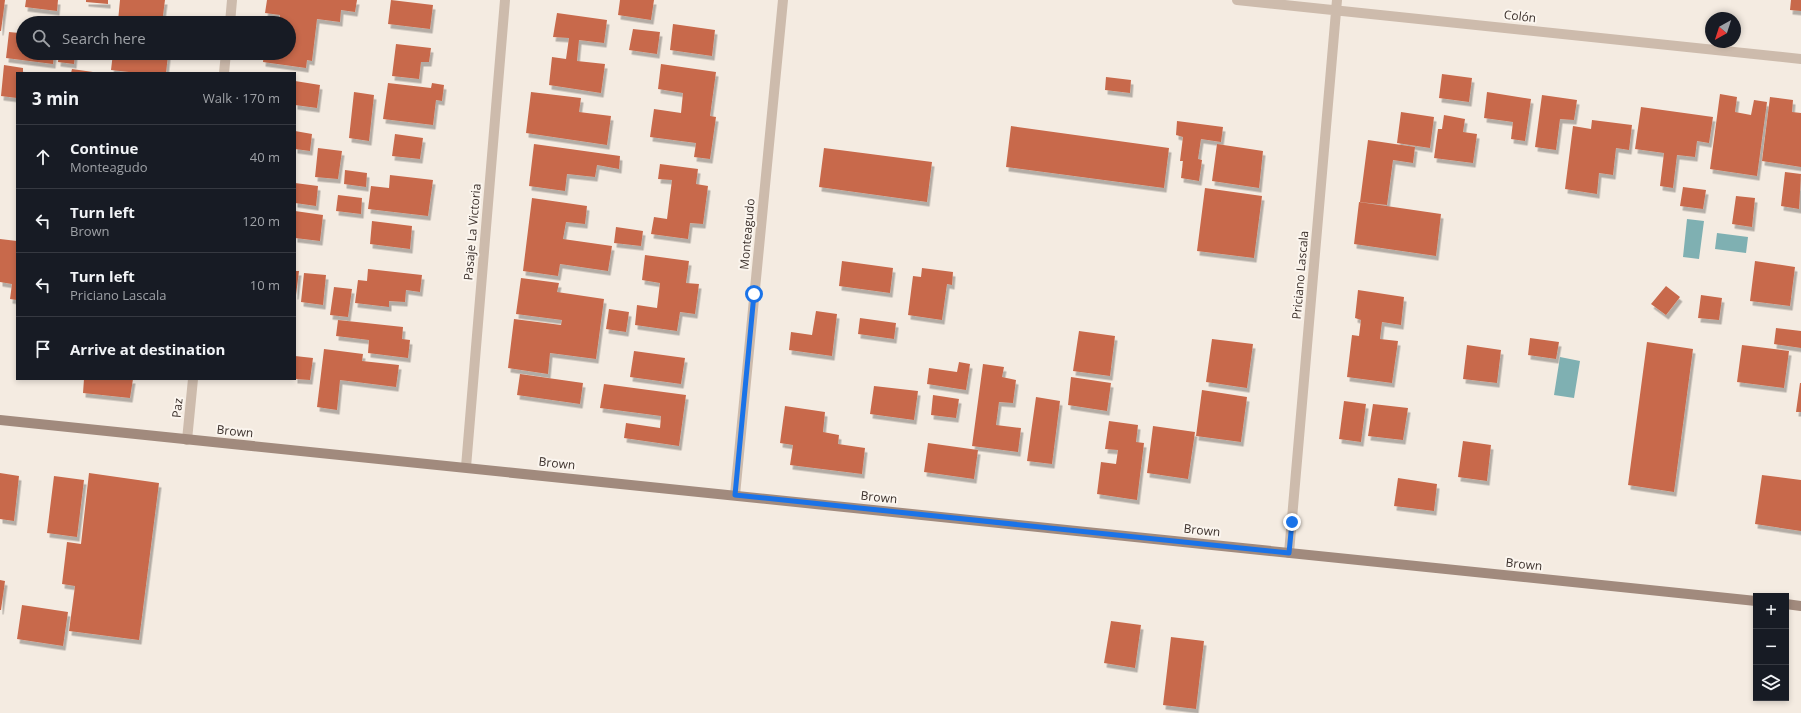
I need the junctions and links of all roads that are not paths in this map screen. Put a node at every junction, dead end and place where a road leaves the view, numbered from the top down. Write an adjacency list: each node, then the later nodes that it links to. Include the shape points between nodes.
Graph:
1 (232, 0): 6 (street)
2 (505, 0): 13 (street, Pasaje La Victoria)
3 (783, 0): 14 (street, Monteagudo)
4 (1237, 0): 5 (street, Colón)
5 (1337, 5): 7 (street, Colón); 15 (street, Priciano Lascala)
6 (231, 16)
7 (1801, 59)
8 (225, 60): 9 (street)
9 (224, 72)
10 (193, 380): 12 (street, Paz)
11 (0, 420): 12 (street, Brown)
12 (187, 440): 13 (street, Brown)
13 (466, 467): 14 (street, Brown)
14 (735, 495): 15 (street, Brown)
15 (1289, 553): 16 (street, Brown)
16 (1753, 601)
17 (1789, 604): 18 (street)
18 (1801, 606)

